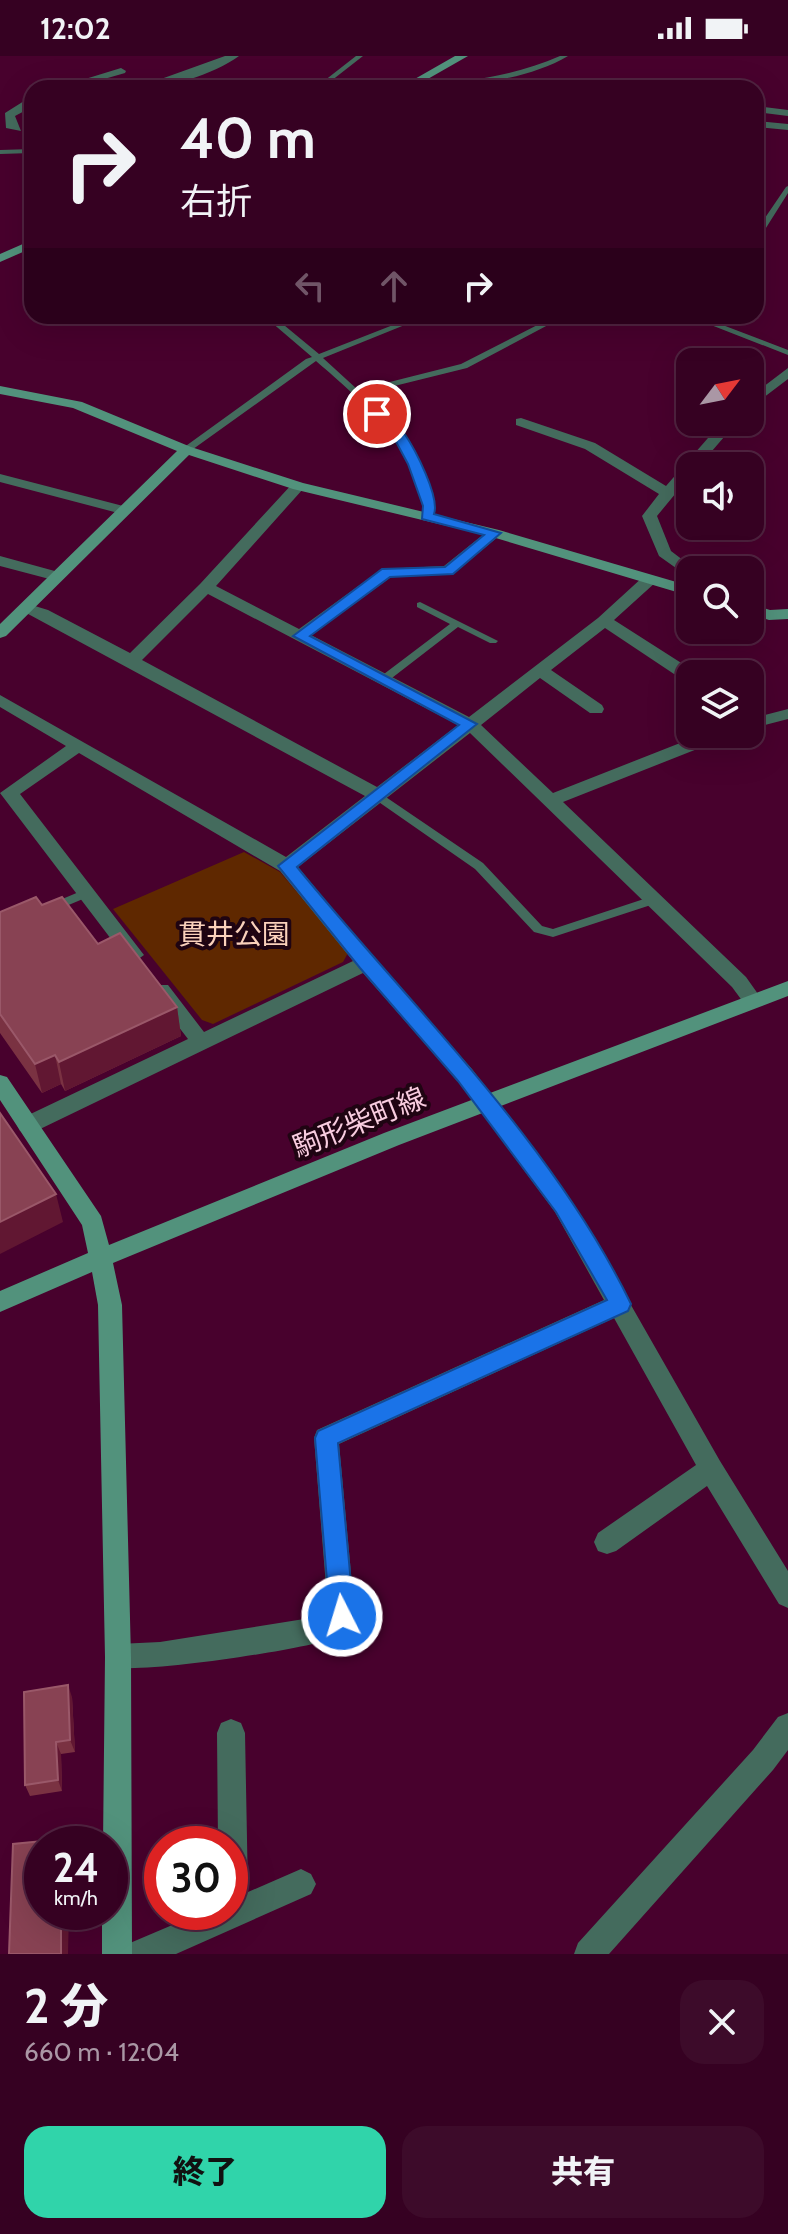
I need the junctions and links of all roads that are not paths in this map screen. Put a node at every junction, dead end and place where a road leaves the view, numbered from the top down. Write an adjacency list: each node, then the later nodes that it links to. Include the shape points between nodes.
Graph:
1 (234, 56): 7 (street)
2 (360, 56): 8 (lane)
3 (463, 56): 9 (street)
4 (565, 56): 10 (lane)
5 (83, 80): 6 (street, via 118,67)
6 (131, 80)
7 (169, 80)
8 (328, 80)
9 (420, 80)
10 (479, 80)
11 (24, 107): 16 (street, via 9,115 10,126 23,129)
12 (764, 110): 13 (street)
13 (788, 113)
14 (764, 125): 15 (street)
15 (788, 127)
16 (2, 136)
17 (24, 151): 18 (lane)
18 (0, 152)
19 (788, 188): 20 (lane)
20 (764, 225)
21 (20, 245): 22 (street)
22 (0, 258)
23 (278, 324): 28 (lane)
24 (402, 324): 28 (lane)
25 (545, 324): 32 (lane, via 464,366)
26 (713, 324): 27 (lane)
27 (788, 353)
28 (317, 357): 32 (lane); 35 (lane)
29 (788, 372): 31 (street)
30 (0, 390): 35 (street, via 77,405)
31 (764, 392)
32 (356, 393): 42 (lane, via 405,446 424,486)
33 (521, 422): 40 (street, via 590,446)
34 (717, 436): 36 (street)
35 (186, 450): 39 (street); 41 (street)
36 (703, 452)
37 (0, 478): 41 (street)
38 (676, 483): 40 (street)
39 (298, 486): 42 (street); 48 (street)
40 (668, 493): 45 (street, via 649,516 664,553)
41 (122, 510): 46 (street)
42 (427, 516): 43 (street)
43 (494, 533): 47 (street); 57 (street, via 448,571 387,572)
44 (0, 561): 46 (street)
45 (676, 562)
46 (57, 576): 51 (street)
47 (650, 579): 49 (street); 54 (street)
48 (206, 587): 57 (street); 59 (street)
49 (676, 587)
50 (420, 605): 55 (lane)
51 (25, 608): 56 (street); 59 (street)
52 (764, 613): 53 (street)
53 (788, 614)
54 (604, 621): 60 (street); 61 (street)
55 (456, 624): 58 (lane); 62 (lane)
56 (0, 633)
57 (300, 636): 62 (street)
58 (493, 641)
59 (132, 661): 70 (street)
60 (676, 667)
61 (539, 670): 64 (street); 67 (street)
62 (384, 679): 67 (street)
63 (0, 700): 68 (street)
64 (596, 709)
65 (788, 714): 66 (street)
66 (764, 720)
67 (470, 724): 70 (street); 71 (street)
68 (77, 746): 72 (street); 73 (street, via 9,793)
69 (684, 748): 71 (street)
70 (377, 795): 72 (street); 74 (lane, via 479,866 538,929 553,933)
71 (552, 800): 74 (street)
72 (287, 866): 76 (street)
73 (86, 893): 75 (lane); 79 (street)
74 (653, 900): 78 (street)
75 (43, 912)
76 (366, 963): 79 (street); 81 (street)
77 (788, 988): 78 (street, 駒形柴町線)
78 (753, 1001): 81 (street, 駒形柴町線)
79 (201, 1042): 83 (street)
80 (0, 1083): 82 (street)
81 (484, 1102): 84 (street, 駒形柴町線); 86 (street, via 563,1206)
82 (7, 1109): 83 (street)
83 (28, 1125): 84 (street, via 93,1223)
84 (100, 1258): 85 (street, 駒形柴町線); 90 (street, via 110,1305 115,1389)
85 (0, 1302)
86 (620, 1304): 87 (street); 90 (street, via 326,1438 342,1616 329,1628)
87 (711, 1469): 88 (street); 89 (street)
88 (607, 1542)
89 (788, 1595)
90 (118, 1657): 97 (street)
91 (788, 1727): 99 (street)
92 (231, 1733): 93 (street)
93 (233, 1826)
94 (301, 1884): 95 (street)
95 (248, 1908)
96 (197, 1930): 98 (street)
97 (117, 1954)
98 (141, 1954)
99 (589, 1954)

